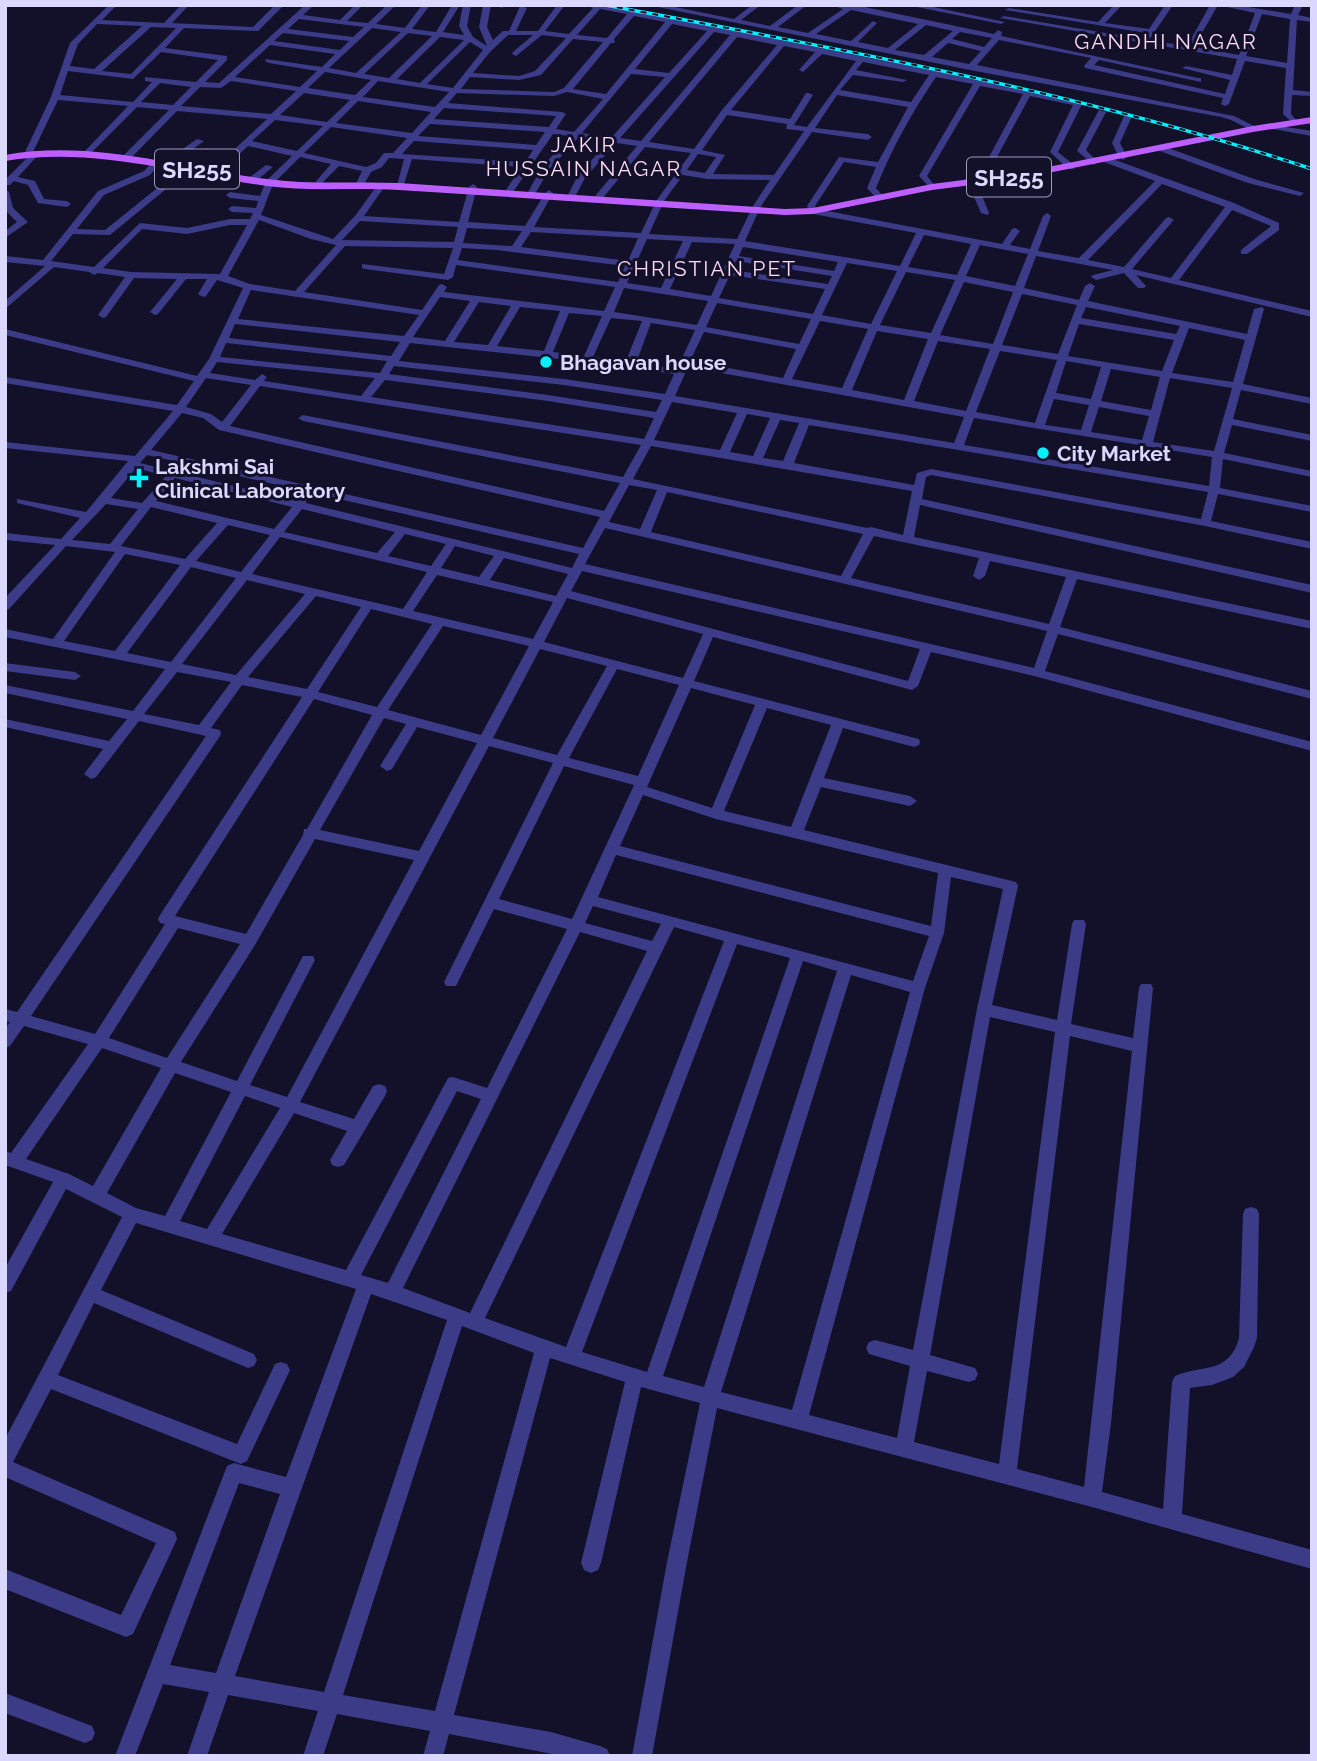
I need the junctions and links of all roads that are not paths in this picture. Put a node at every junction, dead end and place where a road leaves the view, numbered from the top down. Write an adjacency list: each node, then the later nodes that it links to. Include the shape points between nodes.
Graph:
1 (113, 5): 41 (street)
2 (185, 5): 47 (street)
3 (280, 5): 48 (street, via 255,29)
4 (310, 5): 34 (street)
5 (359, 5): 42 (street)
6 (392, 5): 49 (street)
7 (426, 5): 53 (street)
8 (456, 5): 58 (street)
9 (467, 5): 63 (street, via 463,26)
10 (487, 5): 71 (street, via 483,27)
11 (561, 5): 57 (street)
12 (654, 5): 31 (street)
13 (694, 5): 31 (street)
14 (757, 5): 40 (street)
15 (803, 5): 50 (street)
16 (836, 5): 25 (street)
17 (912, 5): 36 (street)
18 (1039, 5): 37 (street)
19 (1118, 5): 37 (street)
20 (1169, 5): 56 (street)
21 (1214, 5): 74 (street)
22 (1221, 5): 28 (street)
23 (1299, 5): 33 (street)
24 (594, 6): 32 (street); 60 (street)
25 (851, 7): 43 (street); 61 (street)
26 (1010, 7): 36 (street); 37 (street)
27 (523, 8): 55 (street)
28 (1253, 8): 33 (street); 83 (street)
29 (147, 11): 45 (street)
30 (321, 12): 35 (street)
31 (686, 12): 40 (street)
32 (632, 13): 39 (street); 66 (street)
33 (1294, 16): 38 (street); 86 (street)
34 (298, 17): 35 (street); 54 (street)
35 (314, 19): 42 (street)
36 (1002, 20): 62 (street); 70 (street)
37 (1104, 20): 56 (street)
38 (1312, 20)
39 (670, 21): 51 (street); 93 (street)
40 (735, 21): 50 (street)
41 (95, 22): 45 (street); 88 (street, via 74,43)
42 (342, 22): 49 (street)
43 (925, 22): 52 (street); 76 (street)
44 (873, 23): 69 (street)
45 (136, 24): 46 (street)
46 (148, 25): 47 (street); 94 (street)
47 (166, 25): 48 (street)
48 (182, 26): 72 (street)
49 (373, 26): 53 (street); 64 (street)
50 (772, 28): 61 (street)
51 (712, 29): 59 (street); 99 (street)
52 (959, 29): 62 (street); 65 (street)
53 (407, 30): 58 (street); 97 (street)
54 (282, 31): 64 (street); 67 (street)
55 (512, 32): 57 (street); 71 (street)
56 (1151, 32): 70 (street)
57 (540, 33): 60 (street); 78 (street)
58 (438, 34): 63 (street); 108 (street)
59 (735, 34): 68 (street); 151 (street)
60 (574, 36): 66 (street); 98 (street, via 535,75)
61 (809, 36): 69 (street)
62 (997, 37): 73 (street); 79 (street)
63 (470, 38): 71 (street); 112 (street)
64 (356, 40): 77 (street)
65 (945, 40): 73 (street); 80 (street)
66 (611, 41): 115 (street)
67 (269, 43): 77 (street); 103 (street)
68 (782, 43): 75 (street); 130 (street)
69 (852, 44): 76 (street)
70 (1141, 46): 74 (street)
71 (490, 48): 98 (street)
72 (160, 50): 100 (street); 110 (street, via 224,58)
73 (986, 50): 89 (street)
74 (1189, 50): 83 (street)
75 (820, 51): 81 (street); 91 (street)
76 (889, 51): 80 (street)
77 (343, 53): 90 (street)
78 (516, 54)
79 (1097, 57): 87 (street, via 1088,66); 107 (street)
80 (926, 58): 89 (street)
81 (861, 59): 95 (street); 96 (street)
82 (1144, 59): 102 (street)
83 (1241, 59): 86 (street); 102 (street)
84 (269, 61): 85 (street)
85 (287, 64): 90 (street); 92 (street)
86 (1291, 66): 118 (street)
87 (1094, 67): 113 (street); 124 (street)
88 (66, 68): 94 (street); 122 (street)
89 (970, 68): 113 (street)
90 (324, 70): 97 (street); 114 (street)
91 (803, 70)
92 (279, 71)
93 (630, 71): 99 (street); 123 (street)
94 (96, 72): 100 (street)
95 (851, 72): 106 (street); 117 (street)
96 (935, 73): 109 (street); 127 (street)
97 (358, 75): 104 (street)
98 (468, 75): 116 (street)
99 (670, 75): 149 (street)
100 (133, 77): 105 (street)
101 (271, 77): 111 (street)
102 (1234, 78): 124 (street)
103 (230, 79): 110 (street, via 221,86); 111 (street)
104 (376, 79): 108 (street); 125 (street)
105 (158, 80): 110 (street); 126 (street)
106 (903, 80)
107 (1198, 80)
108 (391, 81): 112 (street)
109 (978, 83): 119 (street); 187 (street, via 923,176)
110 (199, 84): 128 (street)
111 (263, 84): 114 (street)
112 (421, 86): 116 (street)
113 (1078, 89): 132 (street)
114 (302, 90): 125 (street); 134 (street)
115 (567, 90): 116 (street, via 554,94); 123 (street)
116 (455, 91): 129 (street)
117 (835, 92): 127 (street); 141 (street)
118 (1290, 92): 120 (street); 138 (street, via 1287,114)
119 (1028, 93): 172 (street, via 1078,104 1054,152); 178 (street, via 993,157 996,170)
120 (1312, 94)
121 (809, 95): 137 (street)
122 (55, 97): 126 (street); 156 (street)
123 (608, 97): 145 (street)
124 (1228, 97): 132 (street)
125 (354, 98): 129 (street); 139 (street)
126 (133, 104): 128 (street); 157 (street)
127 (912, 105): 169 (street)
128 (177, 107): 134 (street); 163 (street)
129 (439, 108): 136 (street); 142 (street, via 561,114)
130 (725, 112): 137 (street); 155 (street)
131 (1102, 112): 166 (street, via 1081,151)
132 (1221, 114): 143 (street)
133 (1128, 116): 161 (street, via 1116,143)
134 (273, 117): 139 (street); 150 (street)
135 (1312, 120): 138 (main road, SH255)
136 (428, 121): 142 (street); 146 (street)
137 (792, 122): 141 (street, via 789,127)
138 (1296, 123): 140 (main road, SH255)
139 (328, 124): 146 (street); 158 (street)
140 (1276, 127): 143 (main road, SH255); 144 (street)
141 (809, 129): 147 (street); 177 (street)
142 (548, 130): 145 (street); 152 (street)
143 (1253, 130): 153 (main road, SH255)
144 (1312, 134)
145 (576, 135): 149 (street); 191 (street, via 545,169)
146 (413, 137): 152 (street); 159 (street)
147 (868, 137)
148 (200, 141): 167 (street)
149 (614, 142): 151 (street); 195 (street, via 581,177)
150 (248, 143): 158 (street); 175 (street)
151 (642, 146): 155 (street); 196 (street)
152 (538, 148): 168 (street)
153 (1160, 148): 161 (main road, SH255); 192 (street)
154 (207, 151): 170 (street)
155 (695, 151): 174 (street); 176 (street, via 721,155)
156 (31, 154): 157 (main road, SH255); 162 (main road, SH255); 181 (street)
157 (87, 154): 163 (main road, SH255)
158 (299, 154): 165 (street); 183 (street)
159 (397, 155): 160 (street); 173 (street, via 387,155)
160 (409, 155): 168 (street); 184 (street)
161 (1123, 157): 164 (main road, SH255)
162 (5, 158)
163 (126, 158): 167 (main road, SH255)
164 (1107, 160): 166 (main road, SH255); 180 (street)
165 (338, 162): 173 (street); 185 (street)
166 (1094, 162): 172 (main road, SH255)
167 (162, 163): 170 (main road, SH255); 215 (street, via 101,193)
168 (525, 165): 189 (street)
169 (880, 165): 197 (street, via 871,188); 202 (street, via 842,159)
170 (186, 167): 175 (main road, SH255); 210 (street)
171 (269, 167): 179 (street)
172 (1071, 167): 178 (main road, SH255)
173 (367, 170): 186 (street)
174 (680, 172): 176 (street); 199 (street)
175 (214, 173): 179 (main road, SH255)
176 (707, 176): 177 (street)
177 (778, 178): 204 (street)
178 (992, 178): 182 (main road, SH255)
179 (253, 179): 183 (main road, SH255)
180 (1161, 180): 201 (street); 231 (street)
181 (9, 181): 200 (street, via 32,183 41,201)
182 (967, 181): 187 (main road, SH255); 205 (street)
183 (269, 183): 185 (main road, SH255); 198 (street)
184 (392, 185): 186 (main road, SH255); 188 (main road, SH255); 208 (street)
185 (316, 186): 186 (main road, SH255)
186 (359, 186)
187 (932, 187): 197 (main road, SH255)
188 (473, 189): 189 (main road, SH255); 194 (main road, SH255); 212 (street)
189 (510, 190): 191 (main road, SH255)
190 (5, 192): 217 (street, via 9,209 23,222)
191 (532, 192): 194 (main road, SH255)
192 (1300, 193)
193 (230, 195): 198 (street)
194 (548, 195): 195 (main road, SH255); 199 (main road, SH255); 213 (street)
195 (572, 195): 196 (main road, SH255)
196 (599, 197): 199 (main road, SH255)
197 (880, 197): 202 (main road, SH255)
198 (263, 200): 207 (street)
199 (659, 203): 204 (main road, SH255); 218 (street)
200 (67, 204)
201 (1231, 205): 226 (street, via 1276,227); 248 (street)
202 (816, 208): 204 (main road, SH255); 214 (street)
203 (232, 209): 207 (street)
204 (756, 209): 222 (street)
205 (985, 213)
206 (1047, 216): 227 (street)
207 (255, 217): 211 (street, via 187,231); 221 (street); 245 (street)
208 (358, 218): 212 (street); 221 (street)
209 (1169, 220): 238 (street)
210 (120, 222): 211 (street); 215 (street, via 107,233)
211 (140, 226): 239 (street)
212 (463, 227): 213 (street); 223 (street)
213 (528, 229): 218 (street); 225 (street)
214 (922, 230): 220 (street); 237 (street)
215 (73, 231): 233 (street)
216 (1015, 231): 224 (street)
217 (5, 235)
218 (645, 235): 219 (street); 234 (street)
219 (689, 239): 222 (street); 254 (street)
220 (977, 241): 224 (street); 247 (street)
221 (339, 242): 223 (street); 256 (street)
222 (741, 243): 228 (street); 230 (street)
223 (457, 245): 225 (street); 232 (street)
224 (1004, 247): 227 (street)
225 (515, 249): 234 (street)
226 (1244, 252)
227 (1033, 253): 231 (street); 253 (street)
228 (736, 258): 240 (street); 241 (street)
229 (6, 260): 233 (street)
230 (844, 260): 237 (street); 241 (street)
231 (1082, 261): 238 (street)
232 (453, 262): 236 (street); 244 (street)
233 (48, 264): 239 (street); 262 (street)
234 (630, 264): 249 (street)
235 (365, 266): 244 (street)
236 (494, 268): 246 (street); 249 (street)
237 (904, 268): 247 (street); 276 (street)
238 (1126, 270): 248 (street); 250 (street); 261 (street, via 1093,281)
239 (94, 272): 242 (street)
240 (729, 272): 252 (street); 259 (street)
241 (837, 274): 252 (street)
242 (131, 275): 243 (street); 269 (street)
243 (183, 277): 245 (street); 265 (street)
244 (448, 277): 257 (street)
245 (218, 278): 251 (street); 255 (street)
246 (474, 278)
247 (960, 278): 253 (street); 278 (street)
248 (1172, 281): 268 (street)
249 (620, 286): 254 (street); 267 (street)
250 (1141, 286)
251 (248, 287): 256 (street); 273 (street)
252 (831, 287): 270 (street)
253 (1018, 289): 261 (street); 284 (street)
254 (664, 291): 259 (street)
255 (203, 294)
256 (297, 294): 266 (street)
257 (438, 294): 258 (street); 266 (street)
258 (477, 298): 260 (street); 283 (street)
259 (714, 299): 270 (street); 275 (street)
260 (517, 303): 263 (street); 286 (street)
261 (1082, 304): 272 (street); 274 (street)
262 (5, 306)
263 (566, 309): 267 (street); 287 (street)
264 (1259, 309): 280 (street)
265 (155, 312)
266 (425, 313): 282 (street)
267 (608, 314): 271 (street); 290 (street)
268 (1312, 314)
269 (103, 315)
270 (815, 318): 276 (street); 285 (street)
271 (648, 319): 275 (street); 293 (street)
272 (1075, 320): 279 (street); 288 (street)
273 (233, 321): 281 (street); 282 (street)
274 (1185, 325): 279 (street); 280 (street)
275 (700, 327): 285 (street); 295 (street)
276 (874, 327): 278 (street); 303 (street)
277 (5, 332): 297 (street)
278 (934, 337): 284 (street); 308 (street)
279 (1181, 338): 296 (street)
280 (1251, 338): 302 (street)
281 (223, 340): 289 (street); 291 (street)
282 (406, 340): 283 (street); 291 (street)
283 (447, 345): 286 (street)
284 (995, 346): 288 (street); 312 (street)
285 (801, 347): 300 (street)
286 (491, 349): 287 (street)
287 (547, 355): 290 (street)
288 (1062, 357): 294 (street); 304 (street)
289 (214, 359): 292 (street); 297 (street)
290 (587, 359): 293 (street)
291 (393, 361): 298 (street); 306 (street)
292 (271, 365): 298 (street); 301 (street)
293 (630, 365): 295 (street)
294 (1107, 365): 296 (street); 309 (street)
295 (682, 368): 300 (street); 306 (street)
296 (1166, 374): 302 (street); 313 (street)
297 (203, 377): 301 (street); 310 (street)
298 (382, 377): 305 (street); 314 (street)
299 (5, 380): 310 (street)
300 (786, 381): 303 (street)
301 (258, 383): 305 (street); 320 (street)
302 (1236, 386): 307 (street); 317 (street)
303 (846, 391): 308 (street)
304 (1049, 396): 309 (street); 319 (street)
305 (365, 398): 323 (street)
306 (668, 398): 311 (street); 314 (street)
307 (1312, 401)
308 (908, 403): 312 (street)
309 (1095, 403): 313 (street); 321 (street)
310 (180, 409): 320 (street, via 207,416); 329 (street)
311 (743, 412): 315 (street); 327 (street)
312 (969, 414): 319 (street); 326 (street)
313 (1156, 414): 324 (street)
314 (659, 416): 323 (street)
315 (776, 417): 318 (street); 330 (street)
316 (303, 418): 334 (street)
317 (1227, 421): 322 (street); 328 (street)
318 (805, 422): 326 (street); 331 (street)
319 (1039, 426): 321 (street)
320 (223, 428): 345 (street)
321 (1085, 433): 324 (street)
322 (1312, 438)
323 (648, 442): 327 (street); 334 (street)
324 (1147, 443): 328 (street)
325 (5, 445): 329 (street)
326 (957, 449): 337 (street)
327 (724, 454): 330 (street)
328 (1218, 455): 332 (street); 337 (street)
329 (136, 458): 333 (street); 336 (street); 339 (street)
330 (757, 460): 331 (street)
331 (787, 466): 338 (street)
332 (1312, 474)
333 (172, 475): 341 (street); 342 (street)
334 (628, 480): 335 (street); 345 (street)
335 (663, 488): 348 (street); 351 (street)
336 (313, 489): 342 (street); 358 (street)
337 (1214, 490): 343 (street); 347 (street)
338 (917, 495): 347 (street, via 923,473 939,473); 353 (street); 370 (street)
339 (103, 500): 341 (street); 344 (street)
340 (20, 502): 344 (street)
341 (147, 505): 346 (street); 357 (street)
342 (298, 506): 349 (street); 350 (street)
343 (1312, 509)
344 (88, 516): 354 (street)
345 (605, 520): 351 (street); 358 (street)
346 (225, 521): 350 (street); 362 (street)
347 (1205, 523): 356 (street)
348 (871, 530): 353 (street); 368 (street)
349 (401, 531): 355 (street); 361 (street)
350 (277, 534): 361 (street); 365 (street)
351 (644, 534): 368 (street)
352 (5, 536): 354 (street)
353 (908, 538): 360 (street)
354 (62, 541): 357 (street); 374 (street)
355 (452, 543): 359 (street); 364 (street)
356 (1312, 546)
357 (117, 549): 362 (street); 382 (street)
358 (586, 552): 363 (street)
359 (500, 555): 363 (street); 369 (street)
360 (986, 556): 366 (street); 367 (street)
361 (380, 558): 364 (street)
362 (188, 563): 365 (street); 384 (street)
363 (576, 569): 372 (street); 383 (street)
364 (435, 570): 369 (street); 375 (street)
365 (245, 576): 371 (street); 387 (street)
366 (979, 576)
367 (1072, 576): 377 (street); 378 (street)
368 (845, 579): 378 (street)
369 (483, 582): 372 (street)
370 (1312, 589)
371 (313, 592): 373 (street); 390 (street)
372 (561, 597): 379 (street); 381 (street)
373 (369, 604): 375 (street); 393 (street)
374 (5, 606)
375 (406, 612): 376 (street)
376 (440, 621): 381 (street); 396 (street)
377 (1312, 625)
378 (1054, 629): 388 (street); 394 (street)
379 (710, 631): 383 (street, via 912,686); 391 (street)
380 (5, 634): 382 (street)
381 (537, 644): 385 (street); 402 (street)
382 (55, 645): 384 (street)
383 (928, 646): 388 (street)
384 (118, 656): 387 (street)
385 (614, 664): 391 (street); 406 (street)
386 (5, 667): 389 (street)
387 (174, 667): 390 (street); 397 (street)
388 (1038, 673): 405 (street)
389 (75, 676)
390 (240, 678): 393 (street); 401 (street)
391 (685, 682): 395 (street); 410 (street)
392 (5, 689): 397 (street)
393 (310, 694): 396 (street); 420 (street, via 165,919)
394 (1312, 695)
395 (763, 702): 399 (street); 412 (street)
396 (380, 713): 398 (street); 413 (street)
397 (136, 716): 401 (street); 404 (street)
398 (414, 722): 402 (street); 407 (street)
399 (839, 722): 403 (street); 409 (street)
400 (5, 723): 404 (street)
401 (202, 730): 436 (street, via 215,733)
402 (484, 742): 406 (street); 416 (street)
403 (914, 742)
404 (111, 746): 408 (street)
405 (1312, 747)
406 (561, 760): 410 (street); 419 (street)
407 (387, 766)
408 (91, 774)
409 (817, 781): 411 (street); 414 (street)
410 (639, 786): 412 (street); 415 (street)
411 (909, 802)
412 (716, 814): 414 (street)
413 (309, 833): 416 (street); 426 (street)
414 (796, 833): 417 (street)
415 (611, 849): 418 (street); 424 (street)
416 (422, 857): 445 (street)
417 (945, 871): 424 (street); 434 (street, via 1011,886)
418 (589, 900): 421 (street); 423 (street)
419 (490, 902): 423 (street); 431 (street)
420 (174, 922): 426 (street); 438 (street)
421 (668, 922): 425 (street); 427 (street)
422 (1079, 924): 437 (street)
423 (576, 927): 427 (street); 444 (street)
424 (937, 933): 432 (street)
425 (732, 939): 428 (street); 462 (street)
426 (250, 942): 441 (street)
427 (656, 948): 459 (street)
428 (798, 955): 430 (street); 468 (street)
429 (308, 960): 442 (street)
430 (846, 967): 432 (street); 469 (street)
431 (451, 982)
432 (918, 988): 470 (street)
433 (1146, 988): 440 (street)
434 (984, 1009): 437 (street); 464 (street)
435 (5, 1015): 436 (street)
436 (23, 1019): 438 (street); 439 (street)
437 (1063, 1028): 440 (street); 475 (street)
438 (99, 1041): 441 (street); 447 (street)
439 (5, 1042)
440 (1139, 1046): 477 (street)
441 (171, 1065): 442 (street); 450 (street)
442 (241, 1089): 445 (street); 453 (street)
443 (379, 1091): 446 (street)
444 (491, 1096): 455 (street, via 453,1083); 457 (street)
445 (291, 1104): 446 (street); 454 (street)
446 (356, 1127): 448 (street)
447 (10, 1160): 449 (street)
448 (338, 1160)
449 (63, 1179): 450 (street); 456 (street)
450 (97, 1195): 451 (street)
451 (132, 1214): 453 (street); 458 (street)
452 (1251, 1214): 478 (street, via 1245,1352 1240,1363 1227,1371 1181,1382)
453 (169, 1225): 454 (street)
454 (211, 1237): 455 (street)
455 (358, 1282): 457 (street); 476 (street)
456 (5, 1285)
457 (392, 1292): 459 (street)
458 (89, 1293): 463 (street); 467 (street)
459 (465, 1319): 460 (street); 485 (street)
460 (544, 1348): 462 (street); 486 (street)
461 (875, 1348): 464 (street)
462 (571, 1357): 468 (street)
463 (248, 1360)
464 (921, 1360): 466 (street); 471 (street)
465 (281, 1370): 473 (street)
466 (969, 1374)
467 (45, 1378): 472 (street); 473 (street)
468 (643, 1379): 469 (street); 480 (street)
469 (710, 1398): 470 (street); 493 (street)
470 (798, 1421): 471 (street)
471 (904, 1449): 475 (street)
472 (5, 1458)
473 (238, 1463): 476 (street); 482 (street)
474 (5, 1468): 481 (street, via 168,1539 126,1627)
475 (1007, 1476): 477 (street)
476 (291, 1488): 483 (street)
477 (1092, 1498): 478 (street)
478 (1172, 1522): 479 (street)
479 (1312, 1560)
480 (591, 1563)
481 (5, 1579)
482 (158, 1673): 483 (street); 488 (street)
483 (222, 1685): 485 (street); 489 (street)
484 (5, 1703): 487 (street)
485 (329, 1704): 486 (street); 490 (street)
486 (441, 1723): 491 (street); 492 (street, via 565,1745)
487 (85, 1732)
488 (125, 1756)
489 (197, 1756)
490 (313, 1756)
491 (433, 1756)
492 (600, 1756)
493 (642, 1756)

